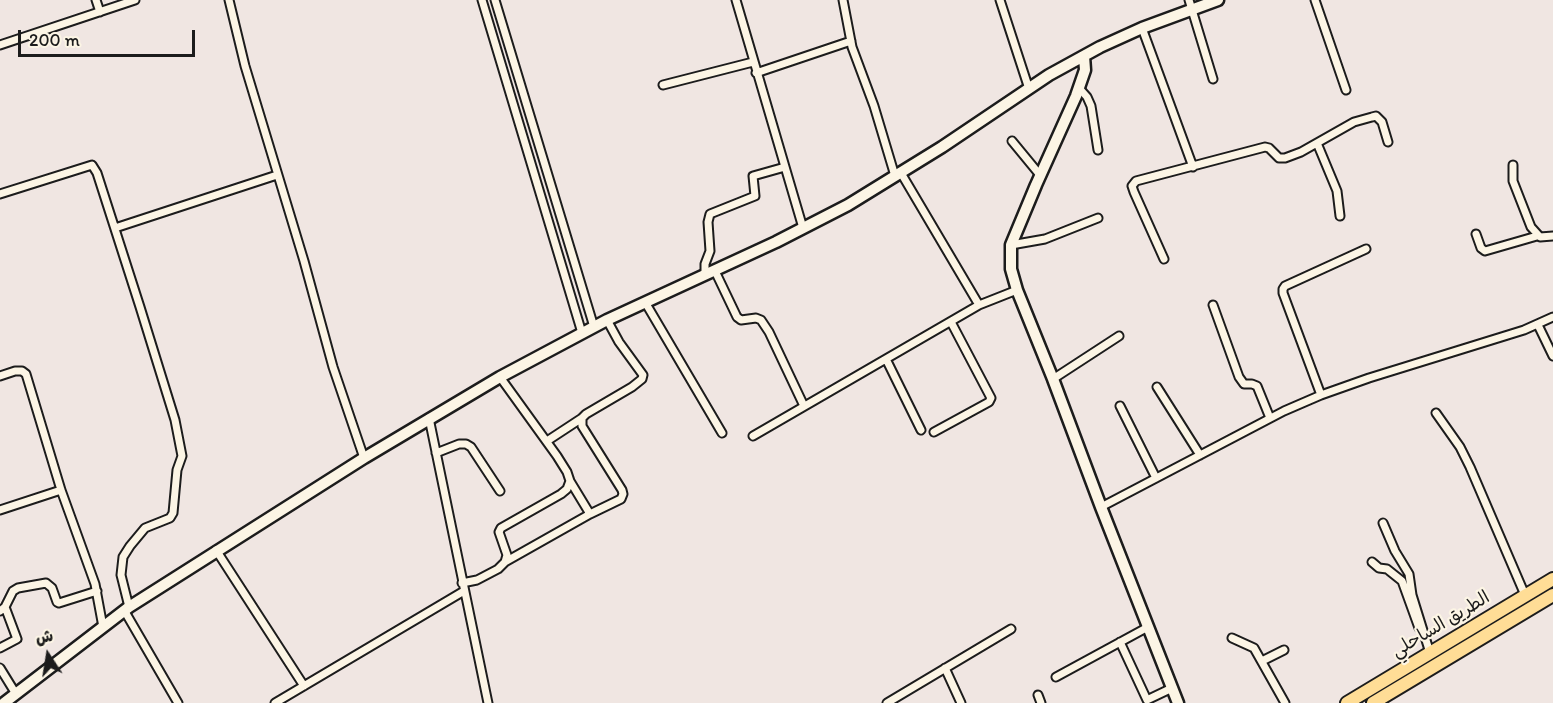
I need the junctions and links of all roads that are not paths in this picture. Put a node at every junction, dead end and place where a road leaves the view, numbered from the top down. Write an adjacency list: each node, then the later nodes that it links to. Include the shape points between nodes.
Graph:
1 (96, 0): 12 (street)
2 (135, 0): 12 (street)
3 (229, 0): 31 (street)
4 (482, 0): 55 (street)
5 (495, 0): 54 (street)
6 (736, 0): 17 (street)
7 (843, 0): 14 (street)
8 (1000, 0): 22 (street)
9 (1218, 0): 11 (street)
10 (1315, 0): 23 (street)
11 (1190, 5): 13 (street); 19 (street)
12 (100, 12): 15 (street)
13 (1142, 28): 16 (street); 30 (street)
14 (851, 41): 18 (street); 32 (street)
15 (0, 45)
16 (1084, 56): 21 (street, via 1085,70); 22 (street)
17 (753, 62): 18 (street); 20 (street)
18 (756, 73): 29 (street)
19 (1214, 80)
20 (663, 85)
21 (1079, 88): 27 (street, via 1091,106); 33 (street)
22 (1029, 89): 32 (street)
23 (1346, 90)
24 (1011, 141): 33 (street)
25 (1388, 142): 26 (street, via 1377,116 1354,122)
26 (1317, 143): 30 (street, via 1282,159 1265,147); 35 (street, via 1337,191)
27 (1098, 150)
28 (1513, 165): 40 (street, via 1513,181)
29 (785, 167): 38 (street); 45 (street, via 753,176 755,196 710,214 710,251 705,264)
30 (1193, 167): 44 (street, via 1139,180 1132,186)
31 (278, 175): 37 (street); 77 (street, via 333,367)
32 (898, 175): 38 (street); 48 (street)
33 (1040, 175): 42 (street)
34 (0, 194): 37 (street, via 92,165)
35 (1340, 216)
36 (1098, 218): 42 (street, via 1045,239)
37 (114, 228): 94 (street, via 182,450 173,513 146,528 123,557 121,575)
38 (803, 228): 45 (street)
39 (1476, 234): 40 (street, via 1485,251)
40 (1537, 236): 41 (street)
41 (1553, 236)
42 (1011, 245): 46 (street, via 1011,269)
43 (1366, 249): 63 (street, via 1283,289)
44 (1164, 259)
45 (710, 273): 47 (street); 64 (street, via 737,317 761,320)
46 (1017, 290): 48 (street); 61 (street)
47 (645, 302): 51 (street); 72 (street)
48 (979, 305): 52 (street)
49 (1213, 305): 69 (street, via 1239,378 1244,384 1257,386)
50 (1553, 317): 53 (street)
51 (608, 320): 54 (street); 68 (street, via 642,379)
52 (951, 322): 58 (street); 71 (street, via 991,398)
53 (1538, 325): 57 (street); 63 (street)
54 (594, 327): 55 (street)
55 (582, 333): 60 (street)
56 (1119, 336): 61 (street)
57 (1553, 356)
58 (886, 359): 64 (street); 70 (street)
59 (0, 376): 80 (street, via 15,371 26,374)
60 (500, 376): 67 (street); 74 (street)
61 (1053, 379): 82 (street)
62 (1157, 387): 76 (street)
63 (1321, 395): 69 (street)
64 (804, 406): 73 (street)
65 (1120, 406): 78 (street)
66 (1436, 413): 92 (street, via 1470,467)
67 (429, 418): 75 (street); 77 (street)
68 (582, 418): 74 (street); 84 (street, via 582,426 623,494 621,499)
69 (1270, 418): 76 (street)
70 (921, 430)
71 (934, 432)
72 (722, 433)
73 (753, 436)
74 (547, 441): 79 (street)
75 (436, 453): 81 (street, via 466,444); 90 (street)
76 (1200, 455): 78 (street)
77 (364, 458): 86 (street)
78 (1156, 478): 82 (street)
79 (570, 481): 84 (street); 87 (street, via 561,494 501,528)
80 (61, 490): 83 (street); 91 (street)
81 (500, 491)
82 (1101, 507): 97 (street)
83 (0, 510)
84 (590, 514): 87 (street)
85 (1383, 523): 99 (street, via 1409,574)
86 (216, 550): 94 (street); 109 (street)
87 (505, 562): 90 (street)
88 (1372, 562): 99 (street, via 1402,581)
89 (1553, 579): 92 (highway, الطريق الساحلي)
90 (463, 587): 109 (street); 116 (street)
91 (97, 591): 95 (street, via 59,603 46,583 18,588); 96 (street)
92 (1525, 595): 104 (highway, الطريق الساحلي)
93 (1553, 595): 123 (highway, الطريق الساحلي)
94 (127, 608): 96 (street); 114 (street)
95 (3, 609): 102 (street, via 17,639)
96 (103, 627): 111 (street)
97 (1148, 627): 101 (street); 110 (street)
98 (1011, 629): 107 (street)
99 (1425, 637): 104 (street)
100 (1232, 638): 105 (street, via 1254,648)
101 (1120, 642): 108 (street); 110 (street, via 1147,700)
102 (0, 648)
103 (1284, 650): 105 (street)
104 (1430, 653): 122 (highway, الطريق الساحلي)
105 (1262, 661): 121 (street)
106 (0, 668): 111 (street)
107 (945, 668): 117 (street); 118 (street)
108 (1056, 677)
109 (304, 686): 115 (street)
110 (1172, 688): 120 (street)
111 (16, 694): 113 (street)
112 (1038, 695): 119 (street)
113 (4, 703)
114 (178, 703)
115 (275, 703)
116 (488, 703)
117 (887, 703)
118 (961, 703)
119 (1041, 703)
120 (1178, 703)
121 (1285, 703)
122 (1347, 703)
123 (1373, 703)

